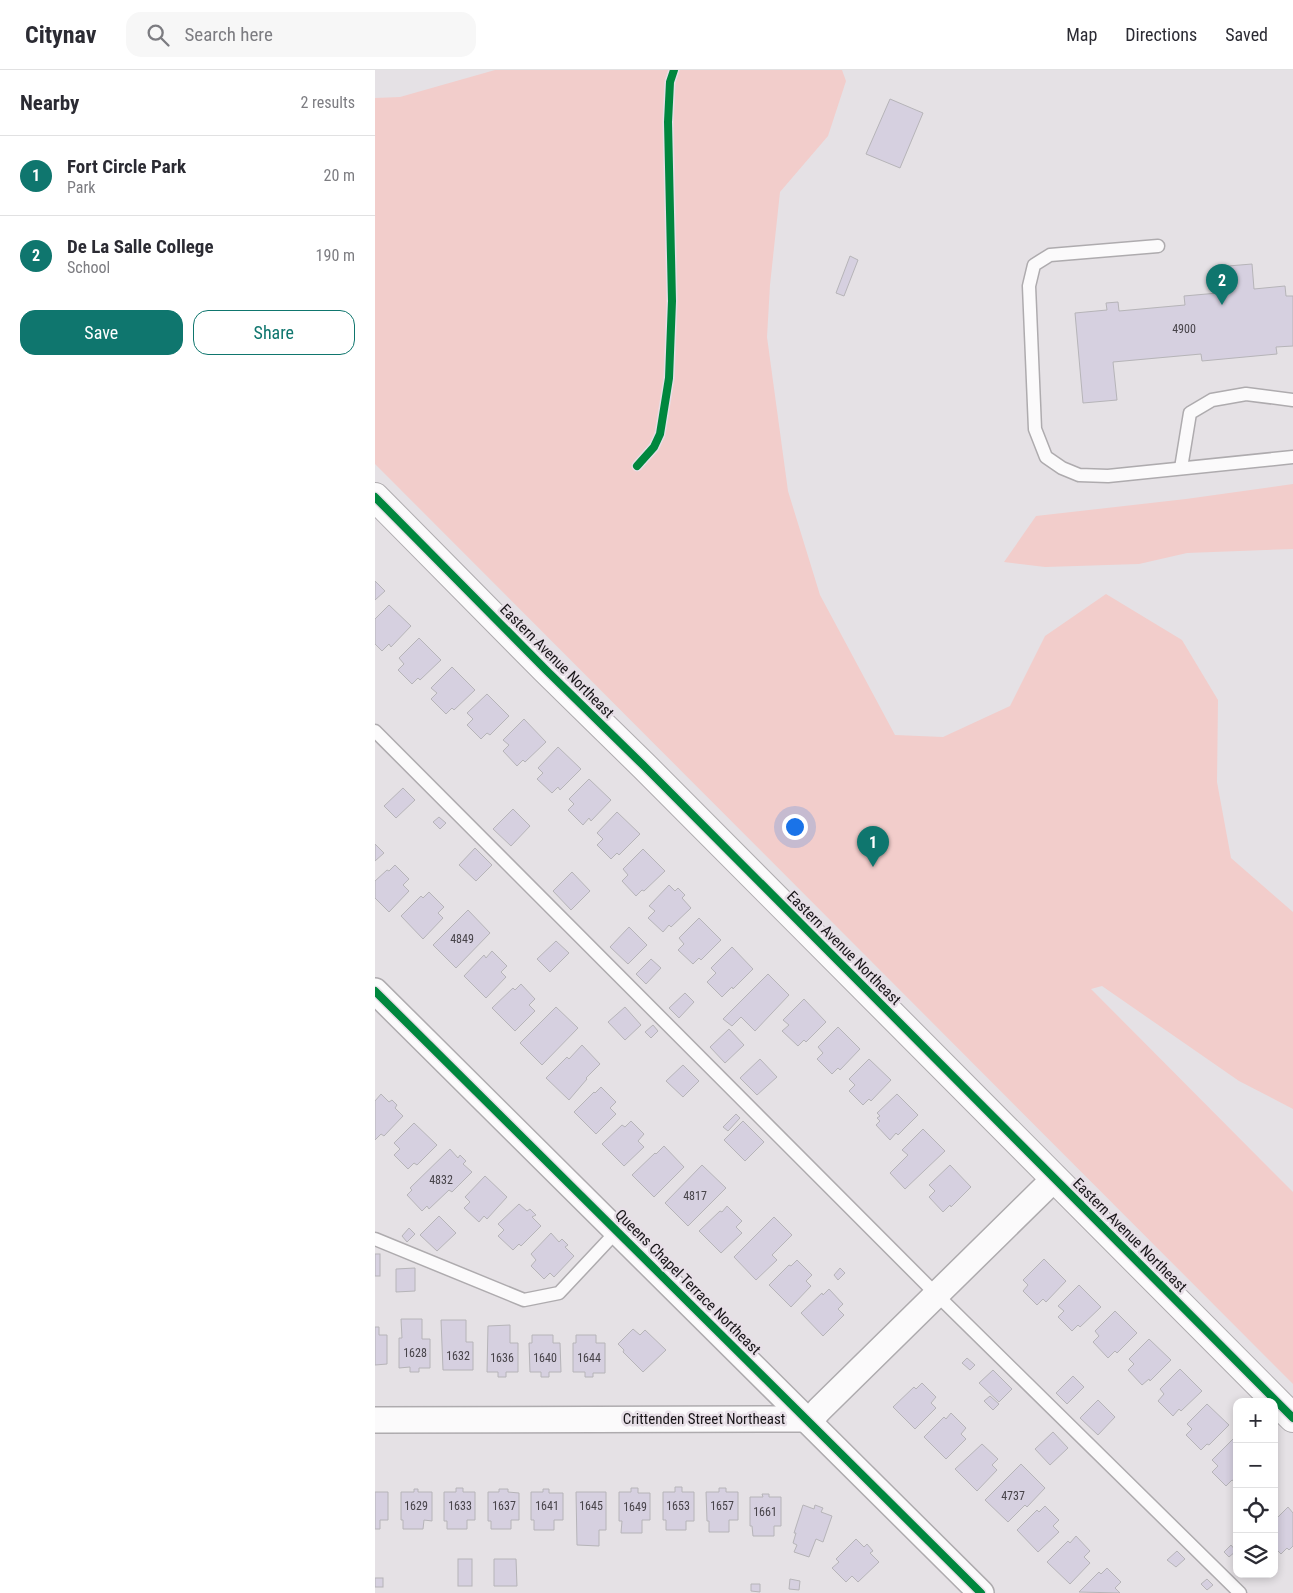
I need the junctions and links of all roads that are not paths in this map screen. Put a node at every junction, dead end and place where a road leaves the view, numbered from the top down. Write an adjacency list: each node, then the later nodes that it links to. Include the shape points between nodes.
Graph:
1 (1157, 246): 4 (lane, via 1050,255 1034,265 1029,286 1035,429 1045,457 1079,475 1109,476)
2 (1293, 400): 4 (lane, via 1246,394 1212,400 1190,413)
3 (1293, 457): 4 (lane)
4 (1181, 468)
5 (375, 497): 8 (street, Eastern Avenue Northeast)
6 (375, 730): 11 (lane)
7 (375, 991): 9 (street, Queens Chapel Terrace Northeast)
8 (1055, 1178): 11 (street, Crittenden Street Northeast); 12 (street, Eastern Avenue Northeast)
9 (617, 1232): 10 (lane, via 559,1293 524,1300); 13 (street, Queens Chapel Terrace Northeast)
10 (375, 1239)
11 (936, 1294): 13 (street, Crittenden Street Northeast, via 814,1416); 16 (lane)
12 (1293, 1418)
13 (806, 1419): 14 (street, Crittenden Street Northeast); 15 (street, Queens Chapel Terrace Northeast)
14 (375, 1420)
15 (970, 1590)
16 (1240, 1593)

